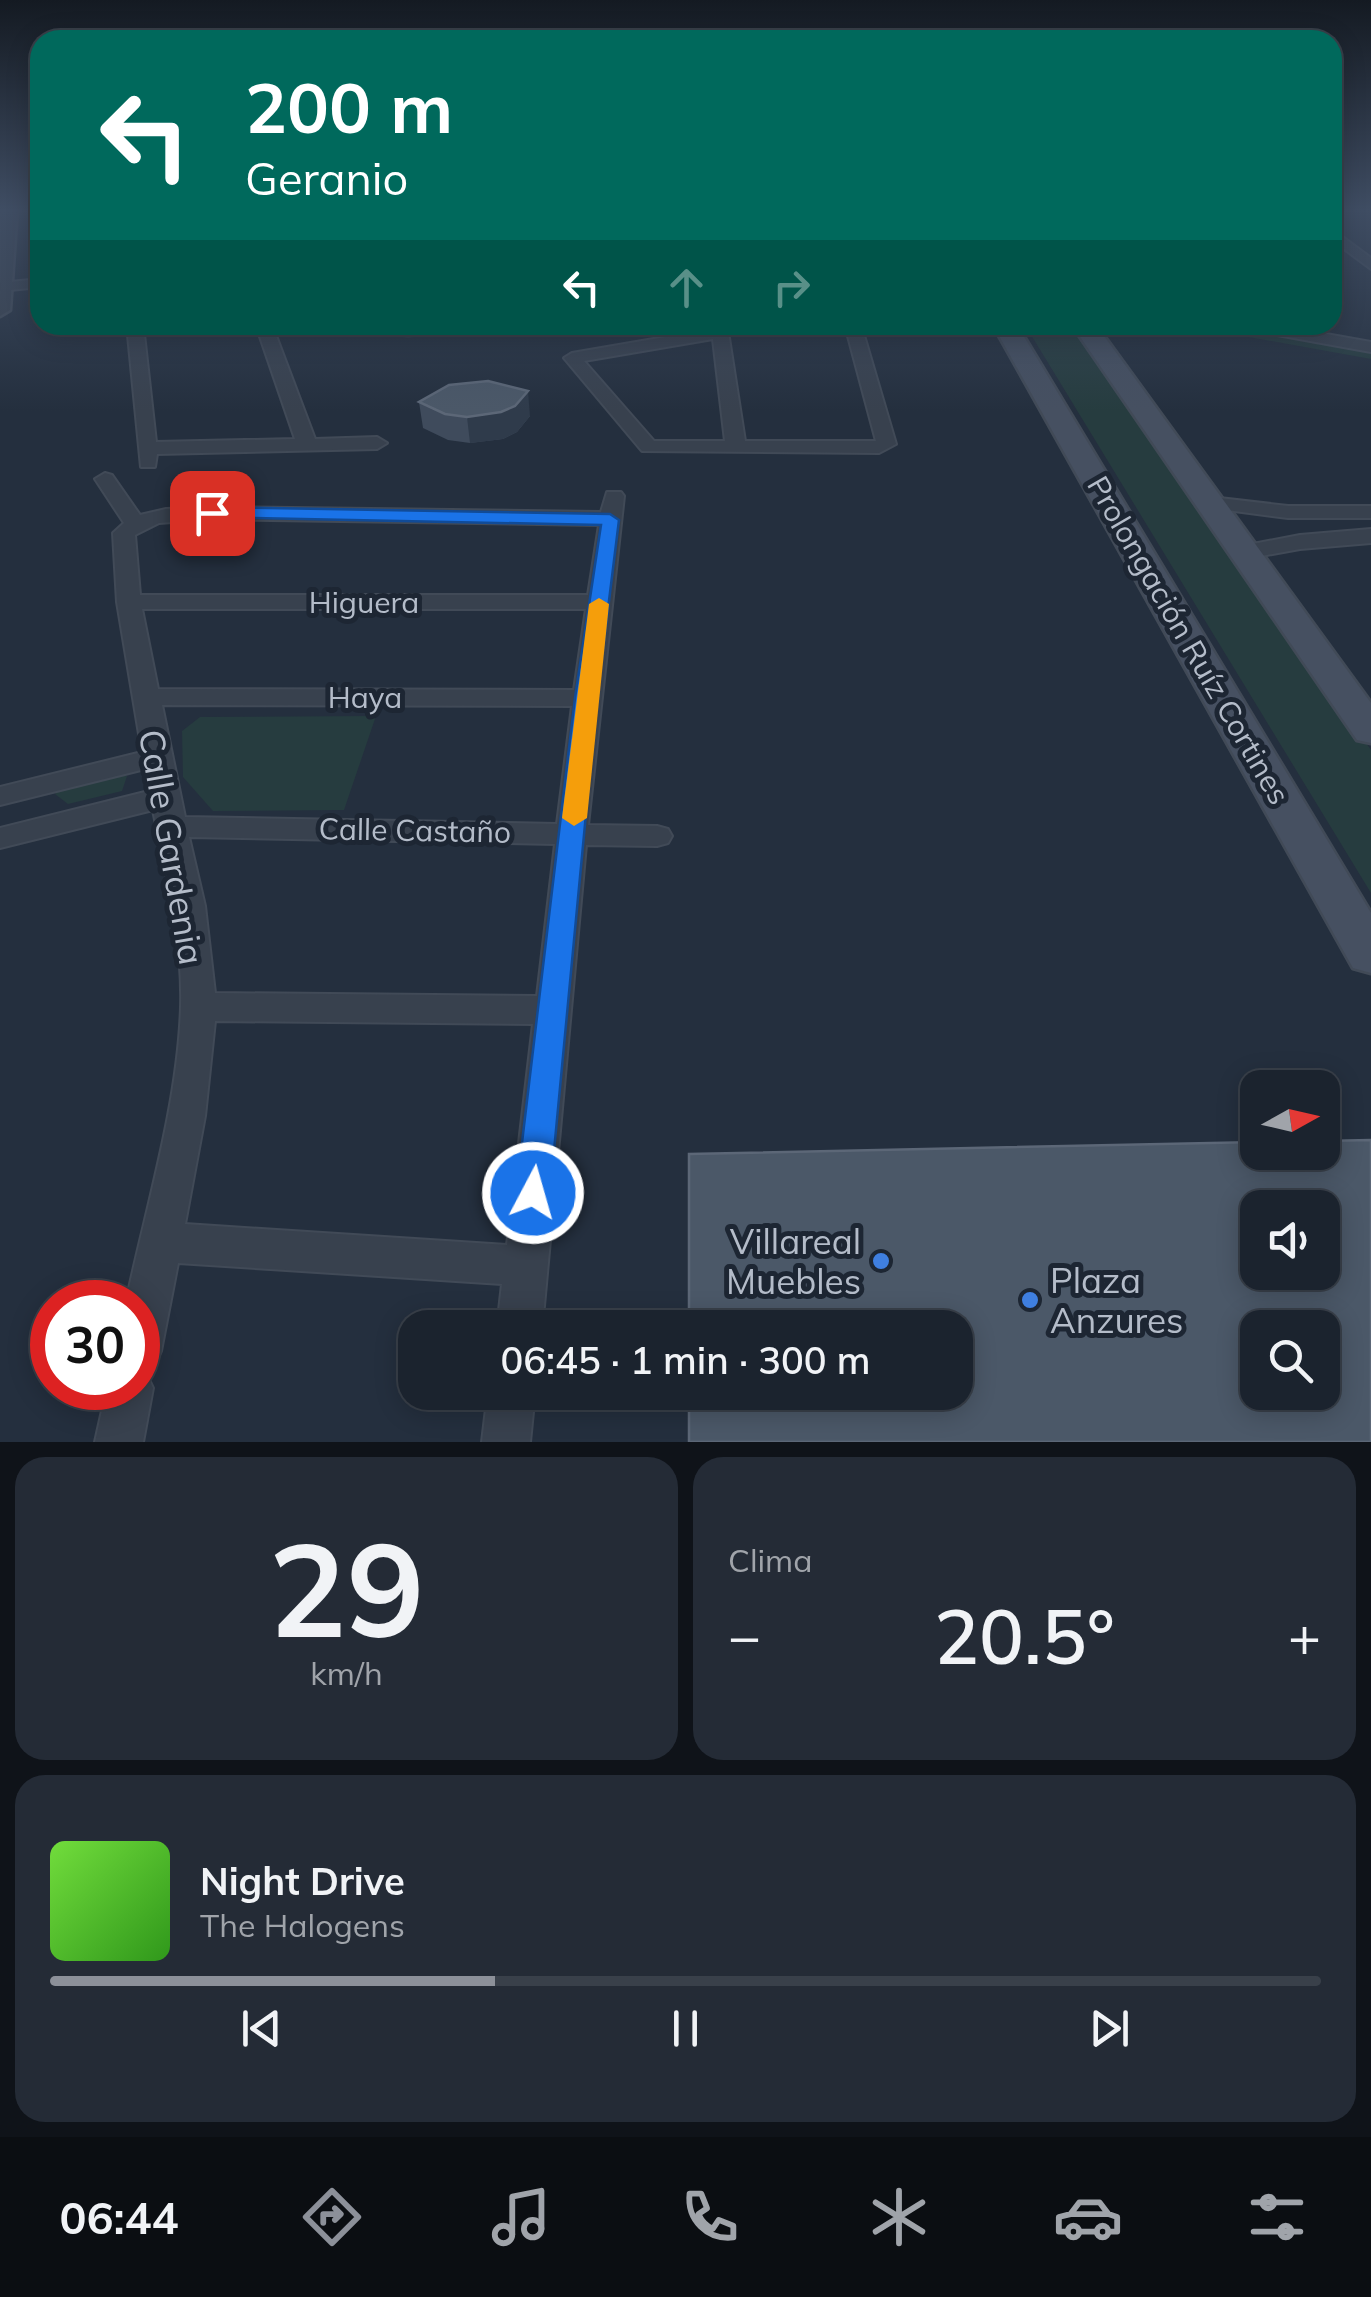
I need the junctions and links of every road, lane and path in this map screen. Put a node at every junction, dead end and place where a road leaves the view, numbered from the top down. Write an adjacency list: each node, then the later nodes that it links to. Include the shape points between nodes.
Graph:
1 (30, 286): 3 (street)
2 (30, 293): 3 (street)
3 (1, 295)
4 (136, 335): 18 (street, via 148,457)
5 (268, 335): 18 (street)
6 (402, 335): 16 (street)
7 (689, 335): 19 (street, via 572,358 649,447)
8 (720, 335): 19 (street)
9 (855, 335): 19 (street, via 886,444)
10 (1011, 335): 37 (main road, Prolongación Ruíz Cortines)
11 (1091, 335): 21 (main road)
12 (1308, 335): 14 (street)
13 (1338, 335): 14 (street)
14 (1344, 341): 15 (street)
15 (1371, 347)
16 (412, 348)
17 (378, 443): 18 (street)
18 (308, 444)
19 (736, 448)
20 (104, 478): 23 (street)
21 (1210, 503): 22 (street); 25 (main road)
22 (1371, 512)
23 (135, 524): 26 (street, Calle Gardenia, via 124,533); 27 (street, via 212,513 612,508)
24 (1371, 536): 25 (street)
25 (1244, 552): 30 (main road)
26 (129, 602): 27 (street, Higuera); 28 (street, Calle Gardenia)
27 (599, 602): 29 (street)
28 (145, 697): 29 (street, Haya); 31 (street, Calle Gardenia)
29 (586, 698): 34 (street)
30 (1371, 731)
31 (157, 757): 32 (street); 33 (street, Calle Gardenia)
32 (0, 796)
33 (169, 812): 34 (street, Calle Castaño); 36 (street, Calle Castaño); 38 (street, Calle Gardenia, via 190,906)
34 (573, 832): 35 (street, Calle Castaño); 39 (street)
35 (658, 836)
36 (0, 838)
37 (1371, 955)
38 (199, 1007): 39 (street); 40 (street, Calle Gardenia, via 186,1116)
39 (554, 1010): 41 (street)
40 (160, 1242): 41 (street); 42 (street, Calle Gardenia)
41 (525, 1266): 43 (street)
42 (152, 1280)
43 (521, 1310)
44 (126, 1410): 46 (street)
45 (510, 1410): 47 (street)
46 (119, 1442)
47 (506, 1442)

